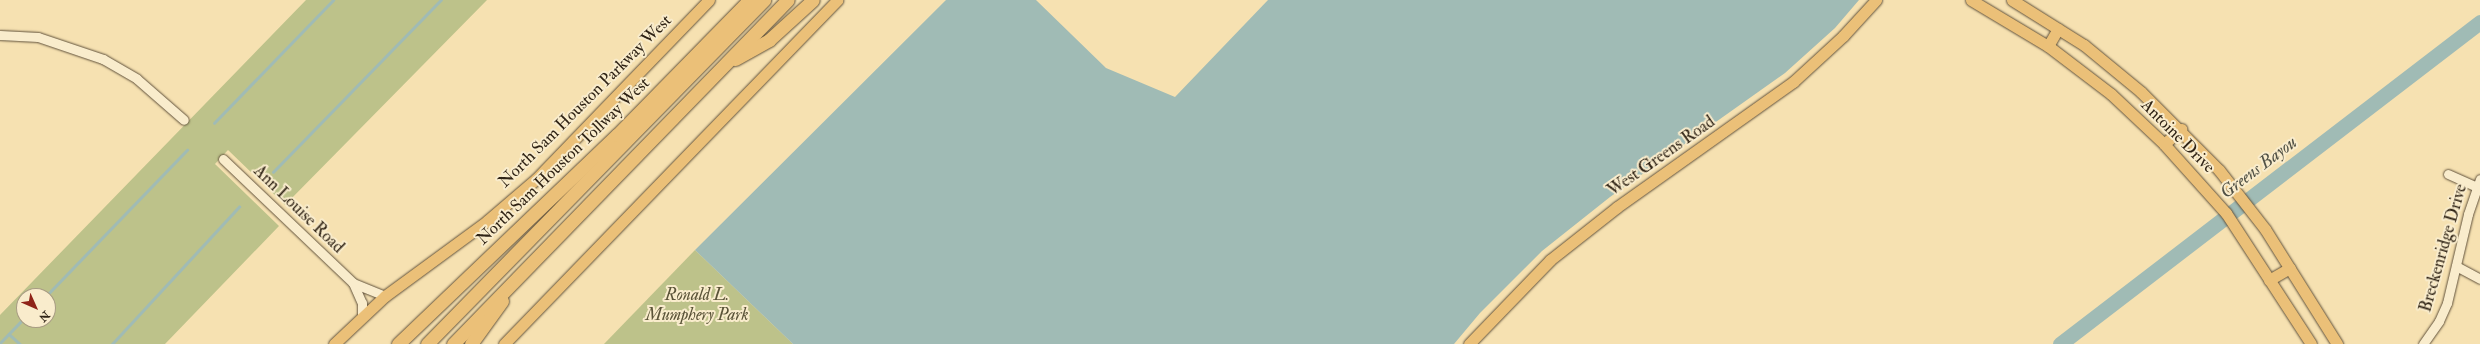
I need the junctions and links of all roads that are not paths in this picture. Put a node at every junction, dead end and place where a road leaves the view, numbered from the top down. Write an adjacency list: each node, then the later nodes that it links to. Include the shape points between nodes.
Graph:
1 (709, 0): 26 (main road, North Sam Houston Parkway West, via 536,179 487,221)
2 (764, 0): 30 (highway, North Sam Houston Tollway West)
3 (788, 0): 13 (highway)
4 (813, 0): 13 (highway, via 769,40)
5 (837, 0): 33 (main road)
6 (1876, 0): 34 (main road, West Greens Road, via 1843,36 1793,82 1617,207 1550,260)
7 (1971, 0): 12 (main road, Antoine Drive)
8 (2012, 0): 10 (main road, Antoine Drive)
9 (749, 1): 29 (highway, North Sam Houston Tollway West, via 617,135)
10 (2058, 28): 12 (main road); 15 (main road, Antoine Drive, via 2113,69)
11 (0, 35): 14 (street, via 38,37 103,59 137,79)
12 (2048, 46): 16 (main road, Antoine Drive, via 2111,94)
13 (723, 65): 25 (highway)
14 (184, 120)
15 (2181, 129): 16 (main road); 21 (main road, Antoine Drive, via 2219,170 2265,229)
16 (2164, 144): 23 (main road, Antoine Drive, via 2202,184 2247,242)
17 (223, 159): 24 (street, Ann Louise Road)
18 (2448, 174): 19 (street)
19 (2478, 183): 20 (street, Breckenridge Drive)
20 (2456, 266): 22 (street); 37 (street, Breckenridge Drive, via 2444,312)
21 (2290, 268): 23 (main road); 36 (main road, Antoine Drive)
22 (2480, 279)
23 (2269, 280): 35 (main road, Antoine Drive)
24 (353, 283): 26 (street, Ann Louise Road); 27 (street, Ann Louise Road, via 362,303)
25 (509, 287): 31 (highway); 32 (highway, via 494,315)
26 (385, 296): 27 (main road, North Sam Houston Parkway West)
27 (362, 317): 28 (main road, North Sam Houston Parkway West)
28 (334, 344)
29 (398, 344)
30 (427, 344)
31 (453, 344)
32 (471, 344)
33 (504, 344)
34 (1469, 344)
35 (2311, 344)
36 (2337, 344)
37 (2423, 344)

